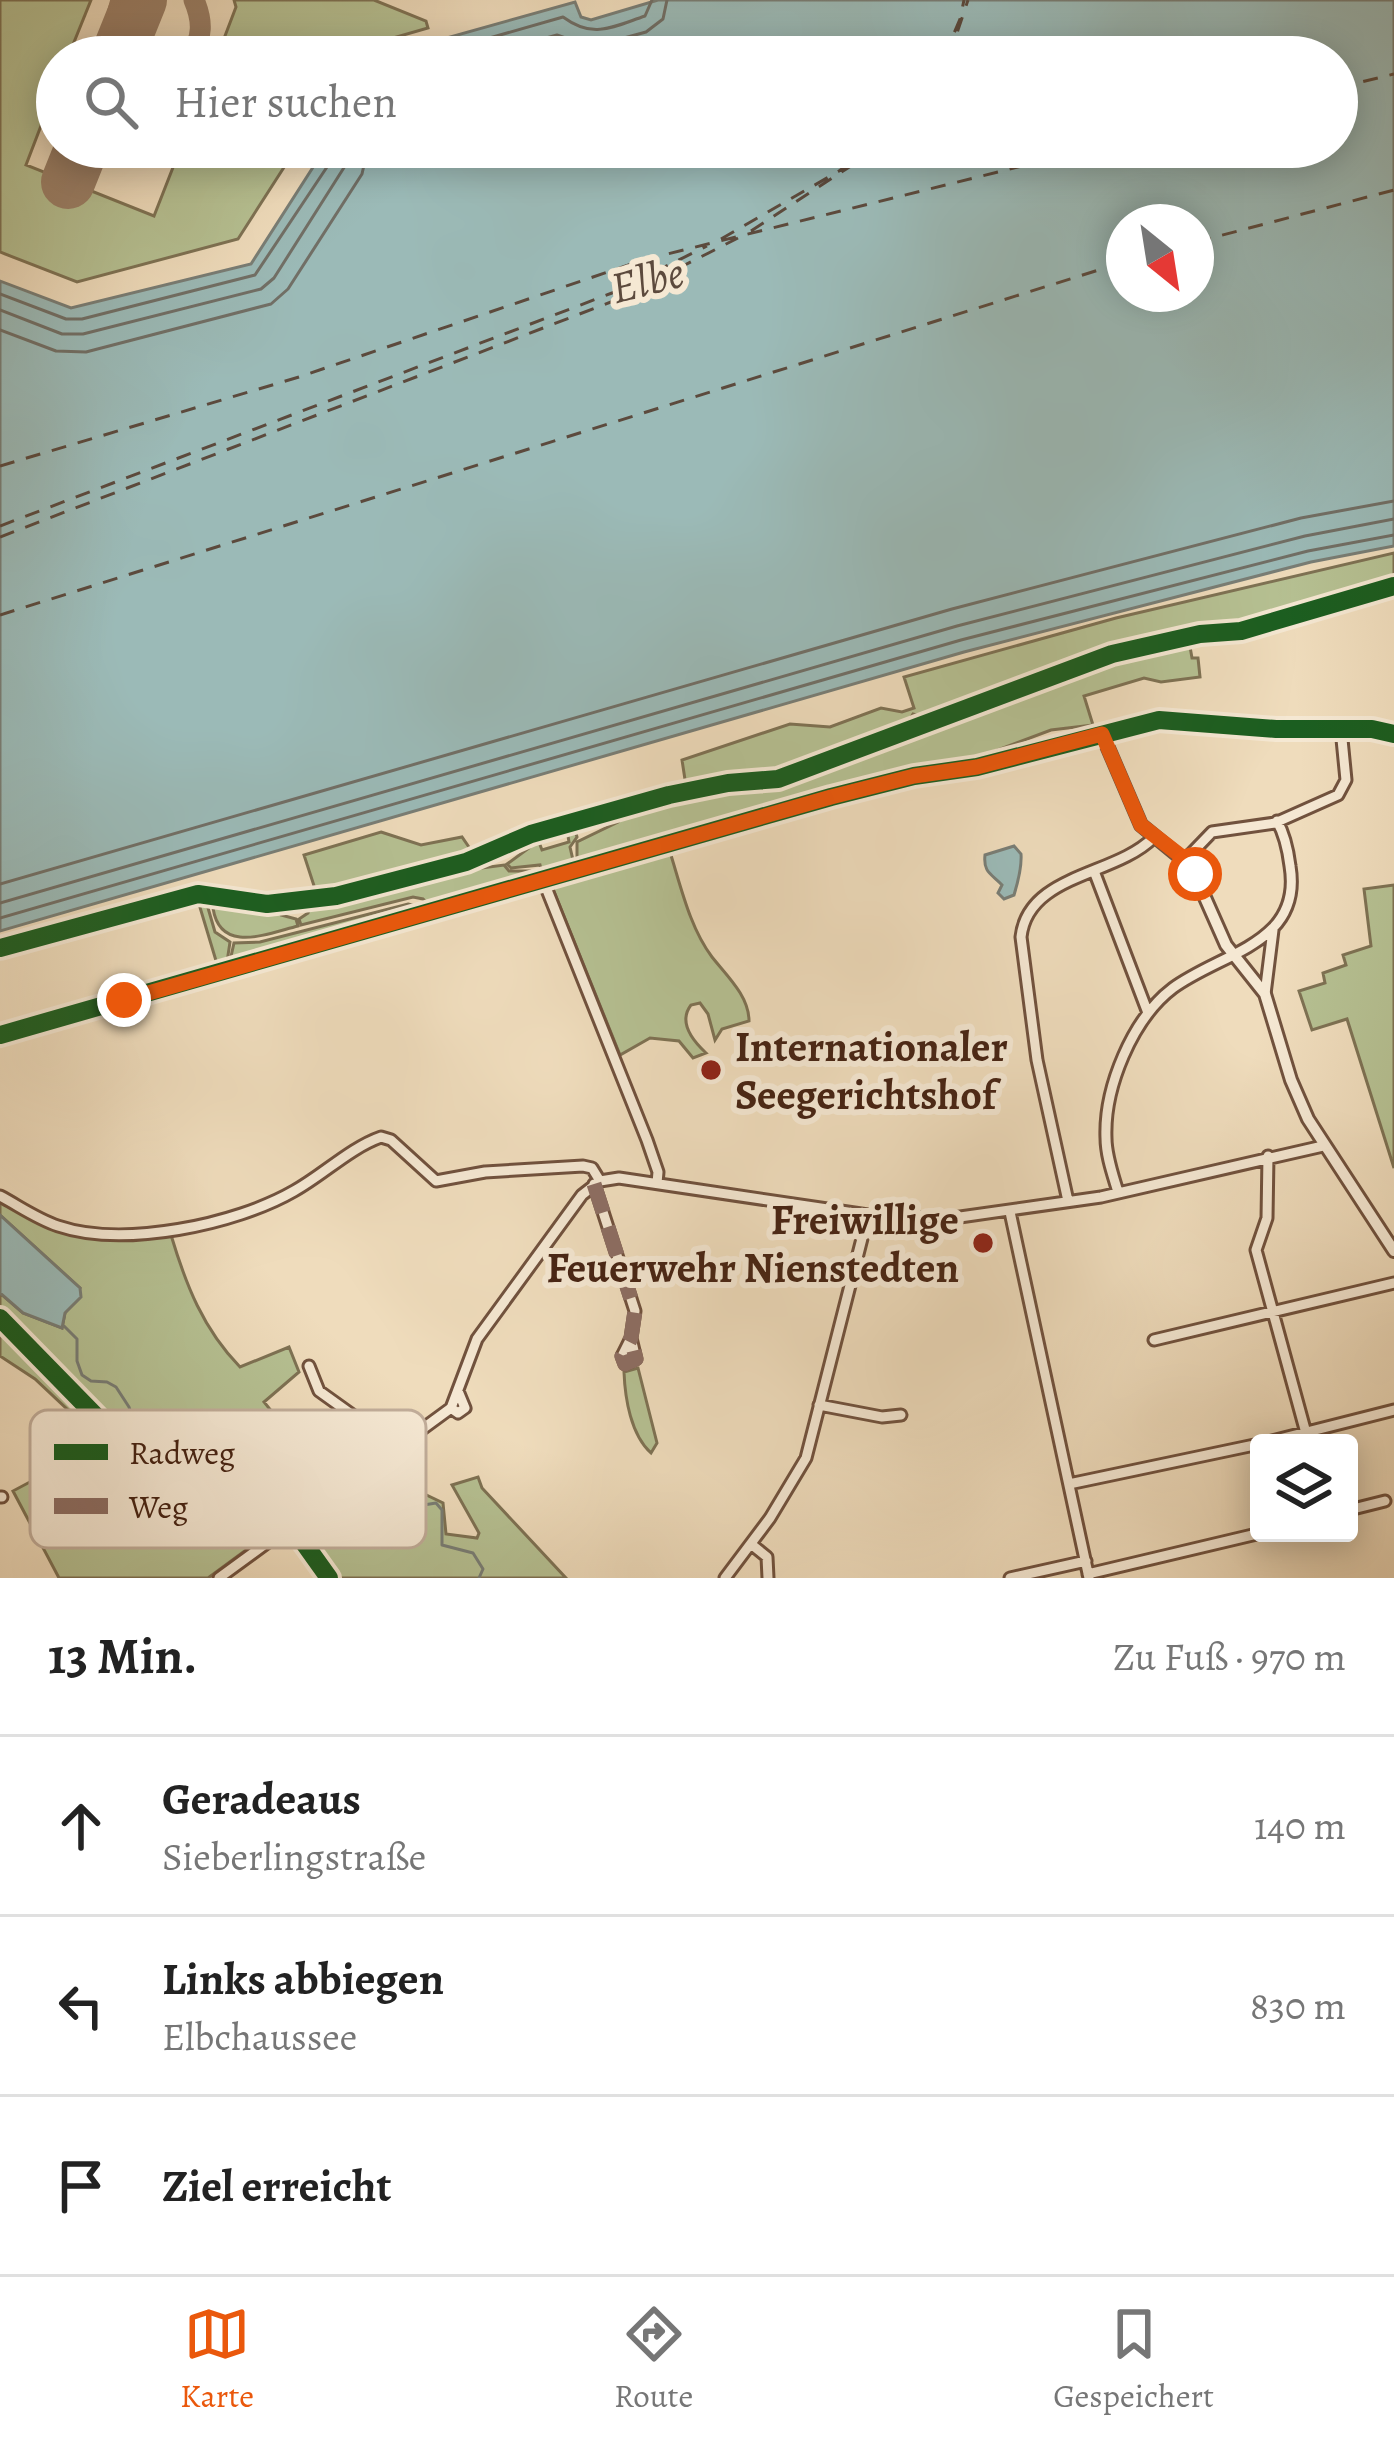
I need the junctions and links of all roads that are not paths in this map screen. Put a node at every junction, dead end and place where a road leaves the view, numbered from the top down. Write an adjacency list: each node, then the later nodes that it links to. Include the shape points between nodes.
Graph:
1 (1341, 729): 2 (main road, via 1167,720); 3 (main road); 4 (street, via 1342,790)
2 (1102, 734): 5 (street); 8 (main road, via 854,791)
3 (1394, 734)
4 (1277, 821): 6 (street, via 1212,832); 9 (street, via 1293,893)
5 (1153, 838): 6 (street); 7 (street)
6 (1186, 860): 10 (street)
7 (1094, 871): 12 (street); 20 (street, via 1035,903 1021,938)
8 (543, 880): 13 (main road); 17 (street, via 647,1139)
9 (1273, 929): 10 (street); 11 (street)
10 (1232, 954): 11 (street); 12 (street, via 1171,989)
11 (1265, 994): 14 (street, via 1291,1080)
12 (1148, 1013): 18 (street, via 1107,1123)
13 (0, 1035)
14 (1323, 1146): 15 (street); 23 (street)
15 (1268, 1156): 18 (street); 25 (street, via 1266,1223 1256,1250)
16 (597, 1183): 17 (street); 19 (street, via 583,1166 436,1181 381,1137 275,1202 165,1229 90,1234); 26 (street, via 635,1311); 33 (street, via 477,1339 458,1391 465,1408)
17 (657, 1183): 22 (street)
18 (1118, 1192): 20 (street)
19 (0, 1196)
20 (1068, 1202): 21 (street)
21 (1010, 1212): 22 (street, via 934,1220); 37 (street)
22 (868, 1215): 29 (street)
23 (1394, 1251)
24 (1394, 1282): 25 (street)
25 (1274, 1314): 27 (street); 34 (street)
26 (631, 1338)
27 (1154, 1340)
28 (309, 1366): 30 (street, via 326,1398)
29 (819, 1405): 32 (street); 41 (street, via 800,1470)
30 (344, 1410)
31 (1394, 1410): 34 (street)
32 (901, 1414)
33 (426, 1426)
34 (1306, 1433): 35 (street)
35 (1302, 1434)
36 (1250, 1446): 37 (street)
37 (1070, 1484): 43 (street)
38 (1385, 1501): 39 (street)
39 (1358, 1508)
40 (1250, 1535): 43 (street)
41 (751, 1544): 45 (street); 46 (street, via 767,1557)
42 (260, 1548): 44 (street)
43 (1088, 1571): 47 (street)
44 (219, 1578)
45 (725, 1578)
46 (769, 1578)
47 (1010, 1578)

